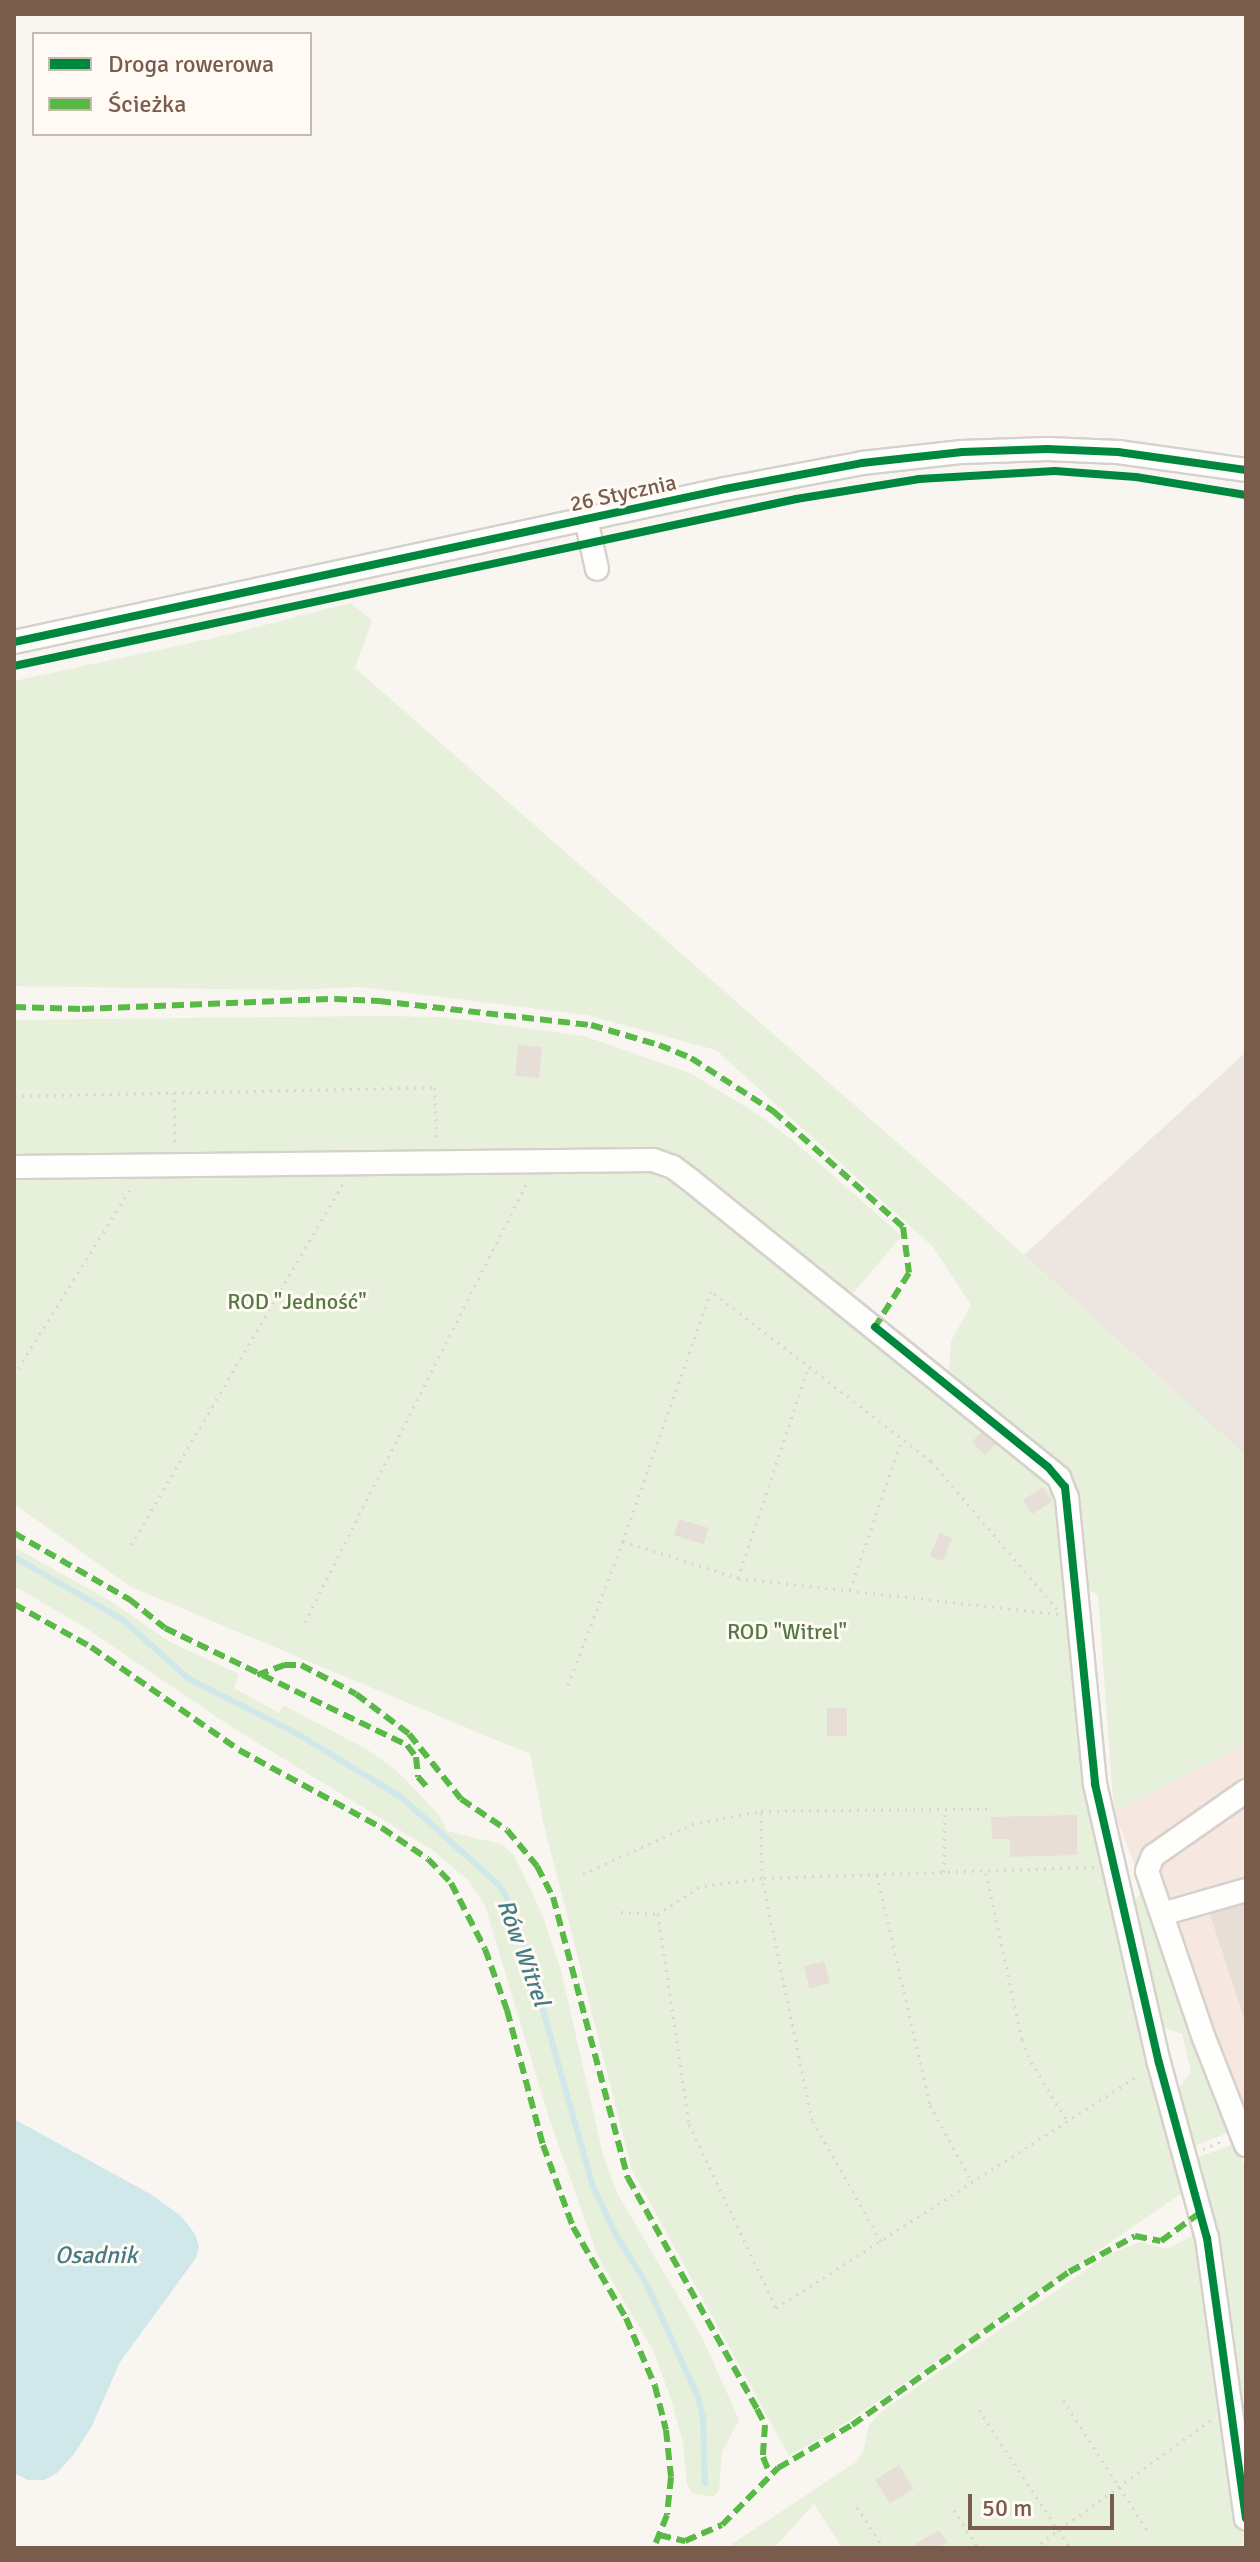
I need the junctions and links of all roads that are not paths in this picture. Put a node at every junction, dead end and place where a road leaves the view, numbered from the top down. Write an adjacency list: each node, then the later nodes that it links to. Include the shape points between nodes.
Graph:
1 (1246, 470): 2 (street, 26 Stycznia, via 1118,452 962,452 819,470)
2 (586, 519): 3 (street); 4 (street, 26 Stycznia)
3 (597, 569)
4 (14, 642)
5 (14, 1167): 10 (street, via 653,1160 673,1167 1048,1467 1065,1487 1089,1742 1114,1867 1159,2063 1207,2238)
6 (1246, 1791): 8 (street, via 1153,1856 1147,1871)
7 (1246, 1890): 8 (street)
8 (1162, 1914): 9 (street)
9 (1244, 2139)
10 (1246, 2518)

